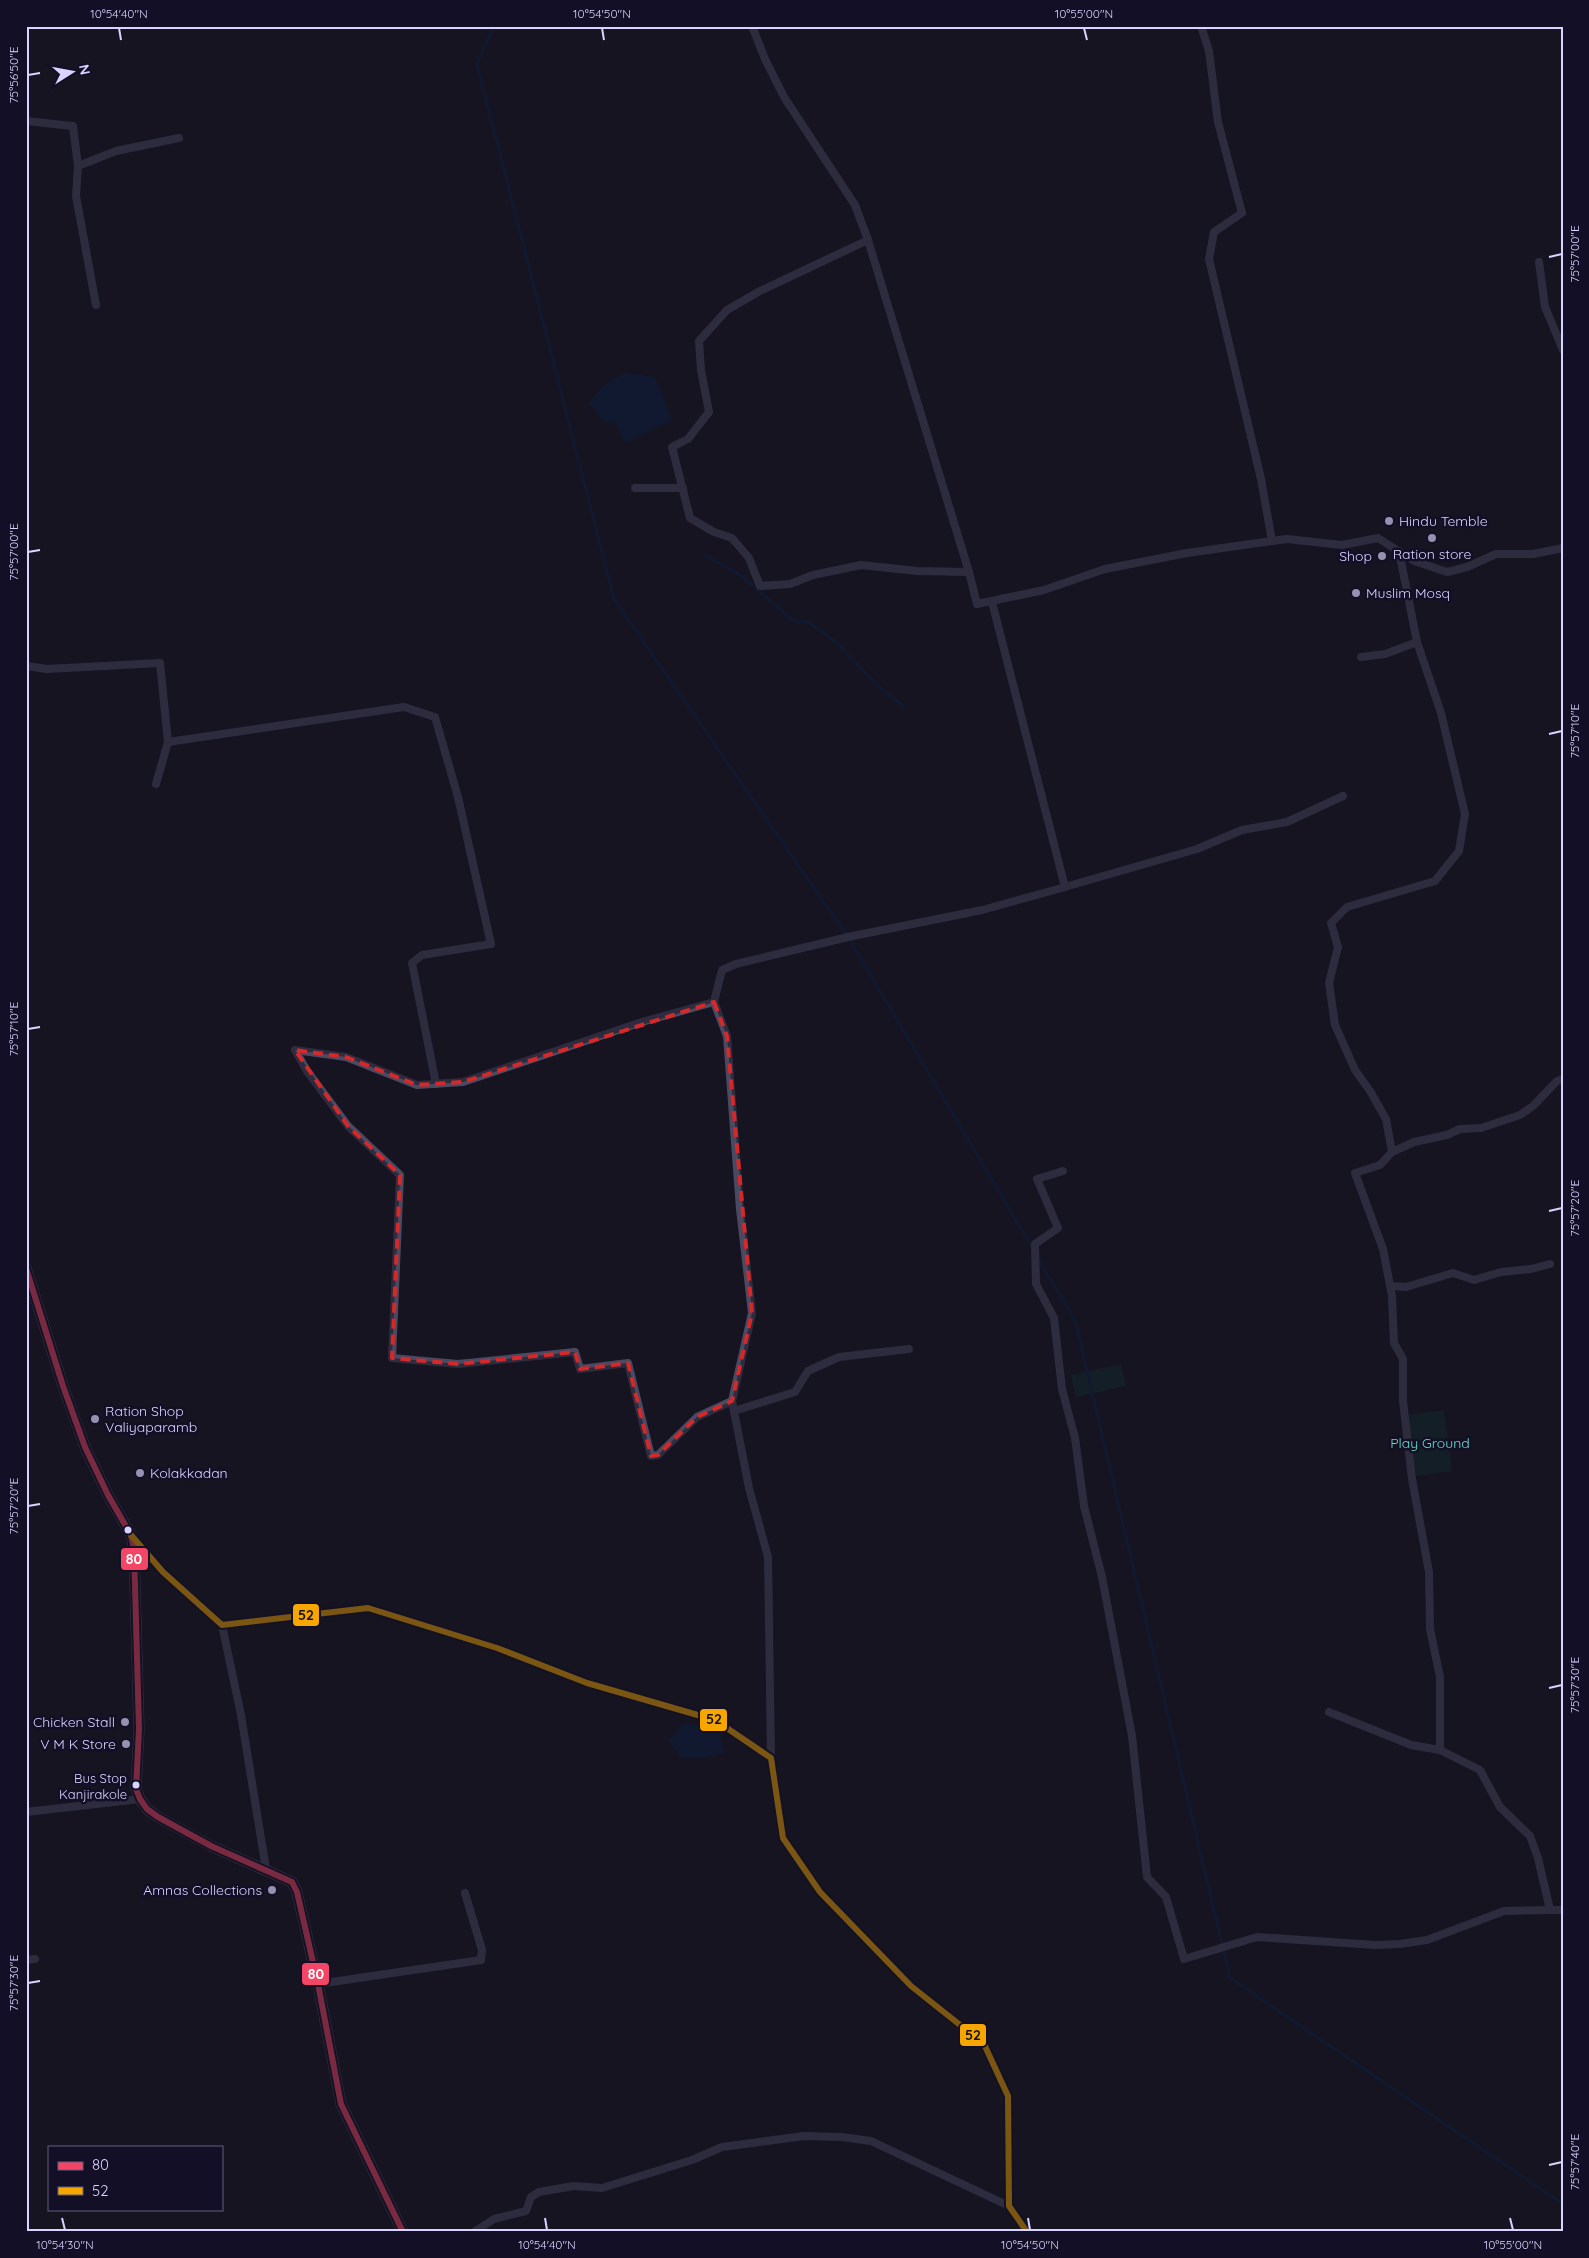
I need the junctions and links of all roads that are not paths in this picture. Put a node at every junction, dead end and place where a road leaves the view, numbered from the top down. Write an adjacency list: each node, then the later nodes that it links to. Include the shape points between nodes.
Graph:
1 (752, 26): 6 (street, via 784,97 855,205)
2 (1200, 26): 12 (street, via 1209,51 1218,122 1242,213 1214,232 1209,259 1262,480)
3 (26, 121): 5 (street, via 73,126)
4 (179, 138): 5 (street, via 116,151)
5 (78, 166): 8 (street, via 76,196)
6 (868, 240): 11 (street, via 727,310 699,341 709,412 688,439 672,447); 15 (street)
7 (1539, 262): 9 (street, via 1545,307)
8 (96, 305)
9 (1563, 350)
10 (635, 488): 11 (street)
11 (682, 488): 15 (street, via 690,518 732,538 749,558 760,586 790,584 813,575 862,565)
12 (1272, 540): 14 (street, via 1342,545 1378,538); 16 (street, via 1104,568 1044,590)
13 (1563, 548): 14 (street, via 1533,554 1496,554 1448,572 1414,561)
14 (1399, 552): 17 (street)
15 (969, 572): 16 (street, via 977,604)
16 (992, 602): 23 (street)
17 (1417, 642): 18 (street, via 1385,654); 27 (street, via 1440,713 1465,814 1459,851 1435,881 1347,907 1331,923 1338,947 1329,983 1335,1025 1355,1070 1386,1119)
18 (1362, 657)
19 (26, 666): 20 (street, via 160,664)
20 (168, 742): 21 (street); 26 (street, via 404,707 435,716 458,797 491,944 422,955 412,963)
21 (156, 784)
22 (1343, 796): 23 (street, via 1288,822 1242,830 1197,849)
23 (1066, 887): 24 (street, via 982,910 736,964 722,970)
24 (714, 1002): 26 (street, via 633,1025 463,1082); 33 (street, via 727,1036 740,1209 752,1313)
25 (1563, 1079): 27 (street, via 1520,1115 1481,1128 1460,1129 1414,1142)
26 (436, 1084): 33 (street, via 417,1085 346,1057 295,1050 348,1126 400,1175 392,1358 458,1364 575,1352 580,1369 628,1362 651,1456 658,1455 697,1416)
27 (1392, 1152): 31 (street, via 1380,1165 1355,1173 1383,1250)
28 (1063, 1171): 44 (street, via 1037,1179 1058,1228 1035,1244 1036,1284 1054,1318 1062,1389 1075,1438 1084,1506 1102,1577 1132,1736 1148,1878 1166,1897 1184,1959 1257,1936 1400,1944 1427,1940 1504,1911)
29 (1550, 1264): 31 (street, via 1474,1280 1454,1273 1406,1287)
30 (26, 1268): 35 (main road, via 86,1448)
31 (1390, 1286): 38 (street, via 1394,1343 1403,1359 1403,1400 1412,1479 1429,1572 1430,1629 1440,1677)
32 (909, 1348): 34 (street, via 840,1357 808,1371 795,1392)
33 (732, 1402): 34 (street)
34 (734, 1411): 39 (street, via 749,1488 768,1558)
35 (131, 1535): 36 (street, via 163,1572); 40 (main road, via 139,1729 136,1789)
36 (222, 1624): 39 (street, via 368,1608 497,1648 587,1683 715,1720); 42 (street)
37 (1329, 1712): 38 (street, via 1411,1745)
38 (1440, 1750): 44 (street, via 1480,1770 1500,1808 1530,1836)
39 (772, 1758): 47 (street, via 783,1838 820,1892 911,1986 984,2044 1008,2096)
40 (140, 1799): 41 (street); 42 (main road, via 158,1817 211,1846)
41 (26, 1812)
42 (266, 1869): 46 (main road, via 292,1882 297,1892)
43 (465, 1894): 46 (street, via 482,1950 481,1960)
44 (1550, 1910): 45 (street)
45 (1563, 1910)
46 (318, 1984): 48 (main road, via 341,2104)
47 (1009, 2206): 49 (street, via 871,2141 804,2136 722,2147 692,2160 602,2188 574,2186 539,2192 531,2197 526,2211 494,2219); 50 (street)
48 (403, 2232)
49 (474, 2232)
50 (1027, 2232)

